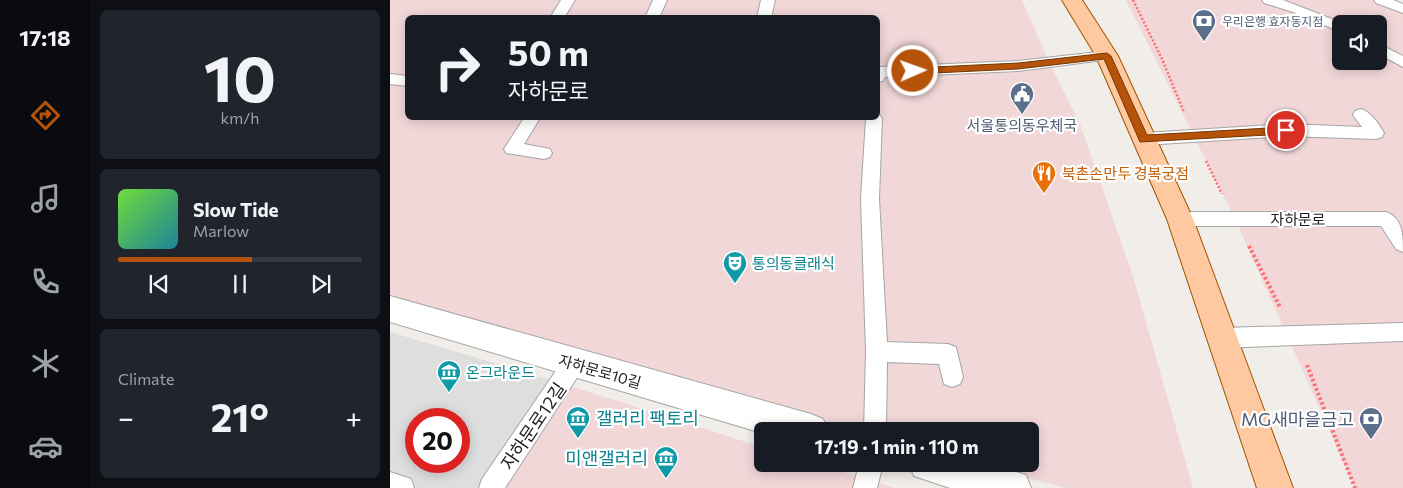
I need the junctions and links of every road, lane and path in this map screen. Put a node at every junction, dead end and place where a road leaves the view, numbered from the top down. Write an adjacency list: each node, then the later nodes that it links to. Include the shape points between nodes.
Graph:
1 (568, 0): 7 (lane)
2 (660, 0): 8 (lane)
3 (768, 0): 9 (lane)
4 (1072, 0): 12 (main road)
5 (1133, 0): 20 (path)
6 (1269, 0): 10 (lane)
7 (559, 15)
8 (653, 15)
9 (765, 15)
10 (1332, 23)
11 (1387, 53): 13 (lane)
12 (1107, 56): 14 (lane, via 1018,66); 21 (main road)
13 (1403, 62)
14 (880, 72)
15 (390, 80): 16 (lane)
16 (405, 81)
17 (1361, 115): 20 (lane, via 1376,133 1286,130)
18 (531, 120): 22 (lane, via 512,149)
19 (874, 120): 30 (lane, via 870,199)
20 (1194, 136): 21 (lane); 23 (path)
21 (1144, 139): 24 (main road)
22 (544, 153)
23 (1235, 219): 24 (lane, 자하문로); 25 (lane, 자하문로, via 1386,219); 28 (path)
24 (1180, 220): 29 (main road)
25 (1403, 244)
26 (390, 309): 31 (street, 자하문로10길)
27 (1403, 332): 28 (lane)
28 (1295, 336): 29 (lane); 43 (path)
29 (1222, 338): 42 (main road)
30 (877, 352): 32 (lane, via 948,354); 34 (lane)
31 (574, 364): 33 (street, 자하문로10길); 39 (lane, 자하문로12길)
32 (952, 377)
33 (779, 422)
34 (875, 422)
35 (869, 472): 40 (lane)
36 (955, 472): 41 (street)
37 (390, 484): 38 (lane)
38 (402, 488)
39 (491, 488)
40 (865, 488)
41 (1013, 488)
42 (1275, 488)
43 (1355, 488)

